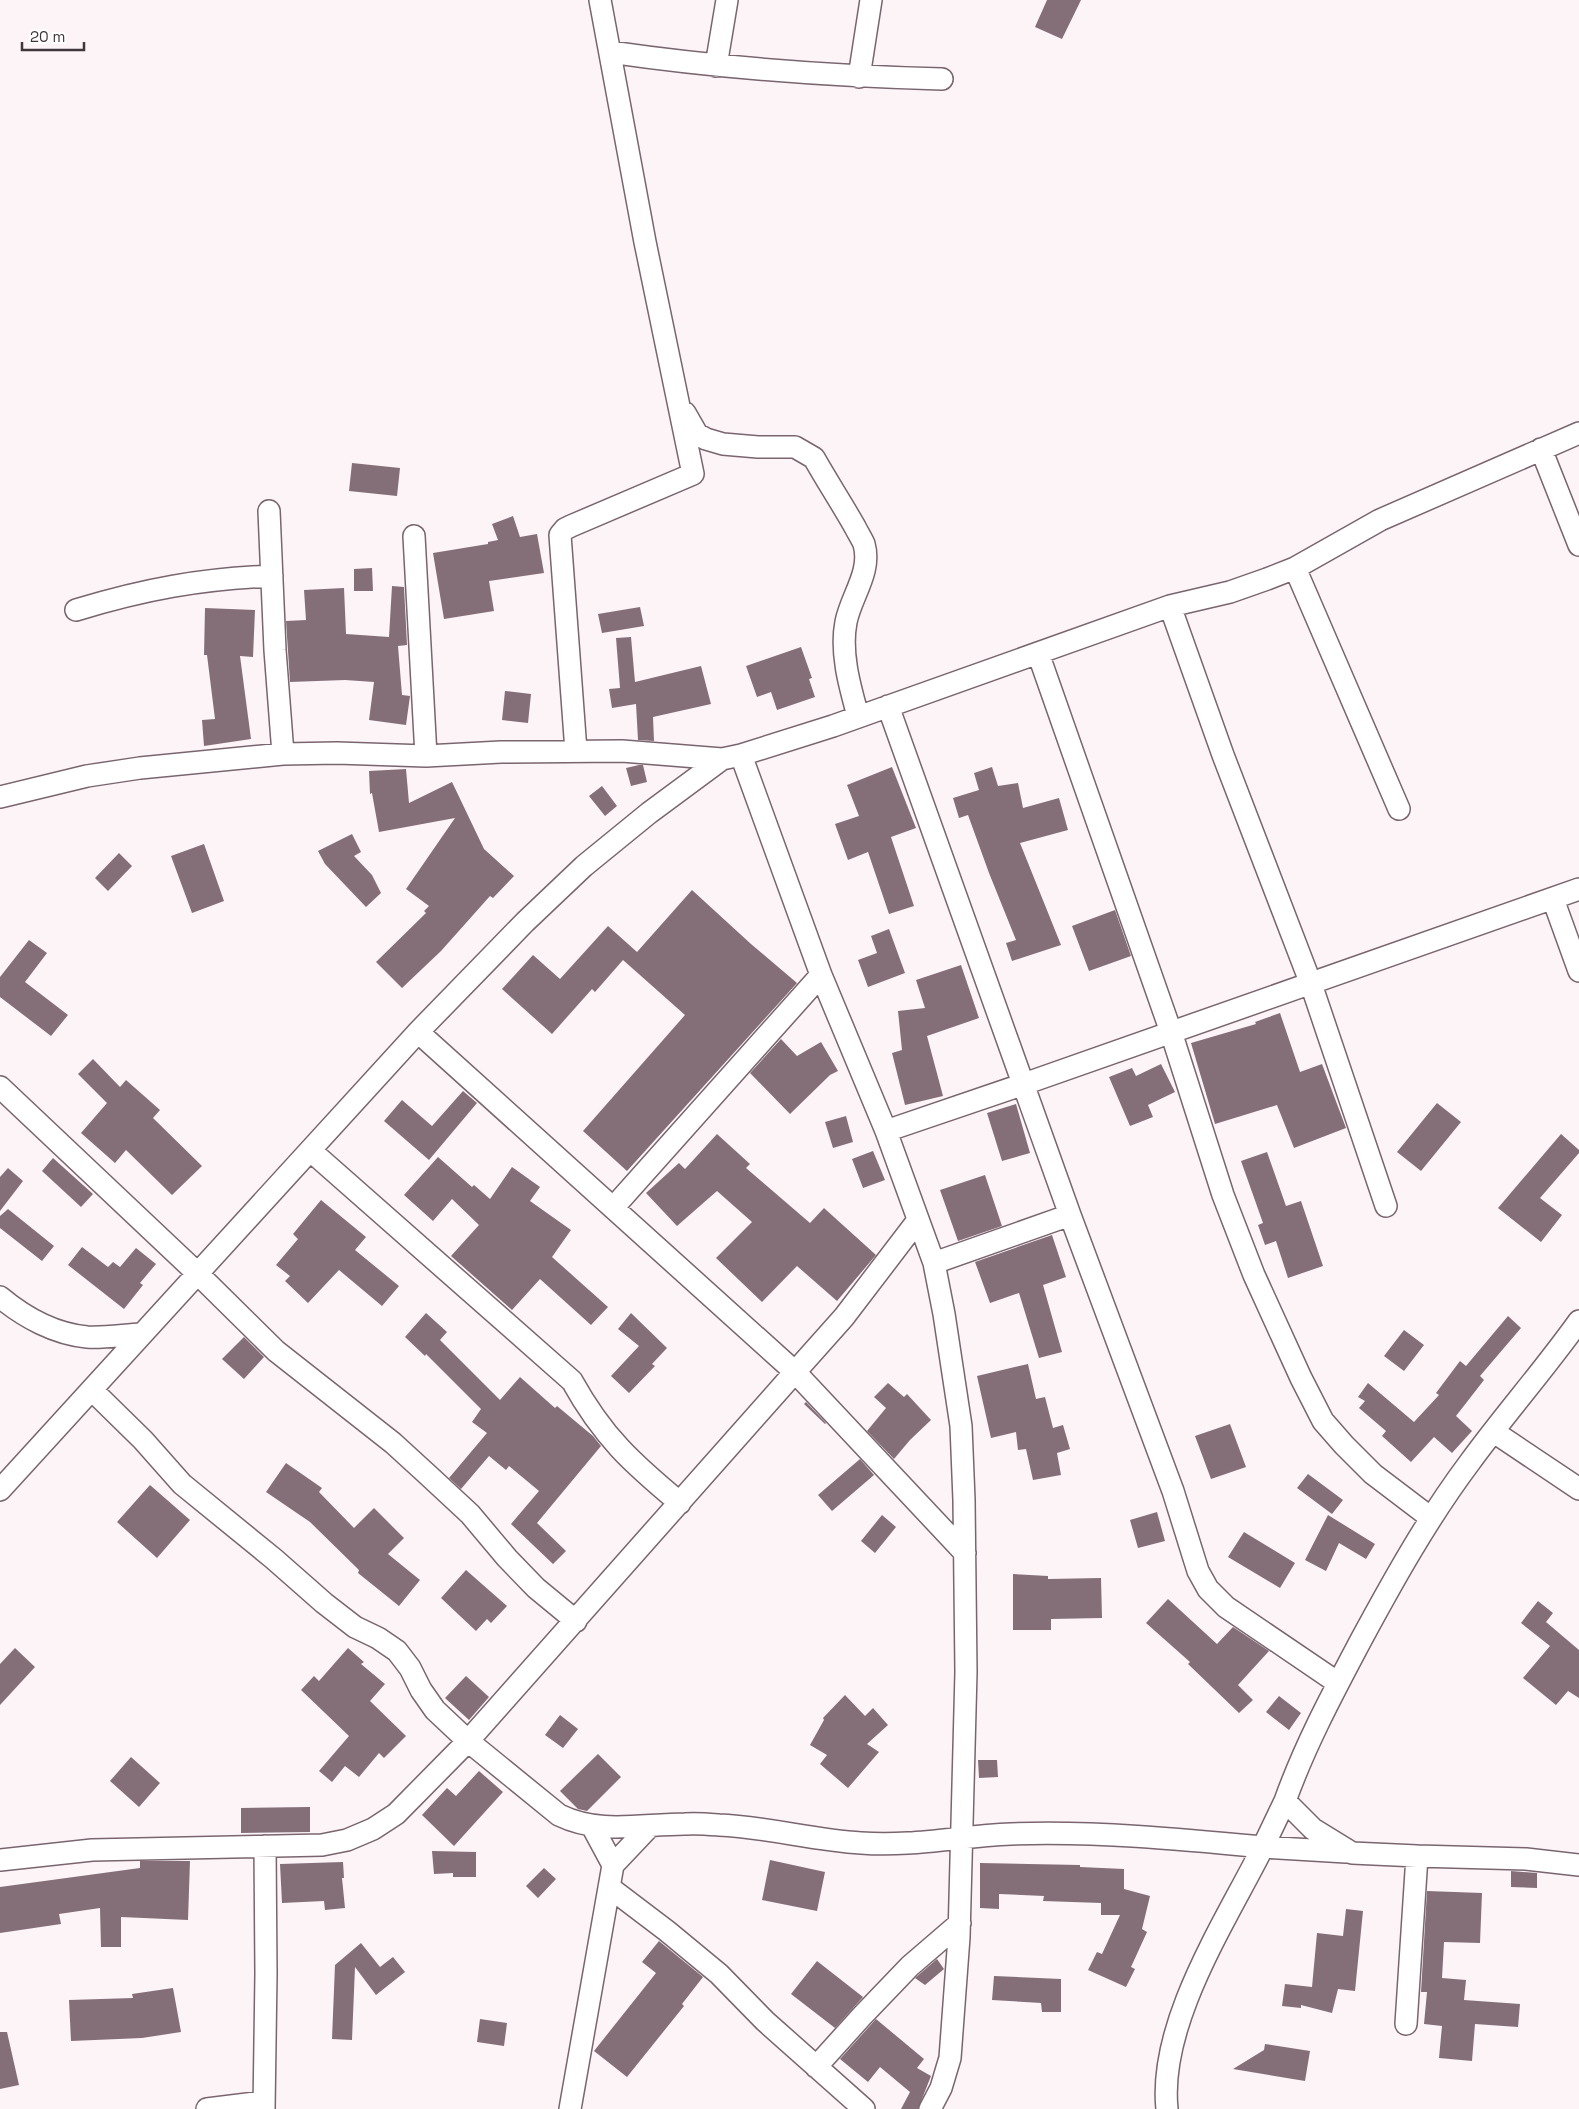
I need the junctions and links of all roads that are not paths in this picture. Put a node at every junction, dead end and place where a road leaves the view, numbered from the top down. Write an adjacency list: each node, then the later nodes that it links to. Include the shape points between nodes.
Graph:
1 (600, 0): 4 (street)
2 (727, 0): 5 (street)
3 (872, 0): 6 (street)
4 (610, 52): 5 (street); 8 (street, via 644,242)
5 (716, 66): 6 (street)
6 (859, 77): 7 (street)
7 (942, 79)
8 (677, 395): 20 (street, via 690,425 706,439 723,444 795,447 814,458 851,520 864,544 865,563 846,622 845,650); 21 (street, via 693,474 571,526 560,534)
9 (1579, 433): 10 (street)
10 (1542, 449): 13 (street); 14 (street, via 1380,520)
11 (269, 511): 15 (street)
12 (414, 536): 23 (street)
13 (1579, 545)
14 (1295, 568): 16 (street, via 1230,592); 26 (street)
15 (272, 576): 17 (street, via 175,584); 22 (street)
16 (1170, 606): 18 (street); 31 (street, via 1226,764)
17 (76, 610)
18 (1038, 653): 19 (street); 33 (street)
19 (888, 706): 20 (street); 34 (street)
20 (858, 716): 24 (street)
21 (576, 751): 23 (street); 24 (street)
22 (283, 754): 23 (street); 25 (street, via 87,776)
23 (426, 756)
24 (732, 757): 30 (street); 32 (street, via 649,813 584,866)
25 (0, 797)
26 (1399, 809)
27 (1579, 889): 28 (street)
28 (1553, 899): 29 (street); 31 (street)
29 (1579, 971)
30 (821, 975): 36 (street); 39 (street)
31 (1311, 984): 33 (street); 38 (street)
32 (418, 1032): 37 (street); 39 (street)
33 (1171, 1032): 34 (street); 53 (street, via 1254,1275 1323,1421 1373,1474)
34 (1024, 1084): 36 (street); 40 (street)
35 (0, 1087): 43 (street)
36 (886, 1131): 41 (street)
37 (311, 1151): 43 (street); 52 (street, via 572,1381 589,1412 610,1439 639,1469)
38 (1386, 1206)
39 (614, 1208): 47 (street)
40 (1070, 1215): 42 (street); 56 (street, via 1173,1491 1198,1570 1208,1589 1226,1608)
41 (918, 1220): 42 (street); 47 (street, via 844,1317)
42 (934, 1263): 54 (street, via 961,1426)
43 (197, 1273): 46 (street); 55 (street, via 276,1351 421,1468 470,1514 536,1588)
44 (0, 1297): 46 (street, via 54,1330 87,1337)
45 (1579, 1321): 49 (street)
46 (141, 1334): 48 (street)
47 (796, 1372): 52 (street); 54 (street)
48 (92, 1390): 51 (street); 57 (street, via 182,1484 324,1603 355,1627 396,1650 435,1710)
49 (1494, 1432): 50 (street); 53 (street)
50 (1579, 1489)
51 (0, 1490)
52 (680, 1503): 55 (street)
53 (1431, 1518): 56 (street)
54 (965, 1553): 61 (street, via 966,1672)
55 (576, 1621): 57 (street)
56 (1338, 1683): 58 (street, via 1308,1742)
57 (468, 1741): 59 (street, via 559,1815); 62 (street, via 396,1814 373,1829 348,1840 322,1845)
58 (1285, 1801): 63 (street); 64 (street, via 1313,1829)
59 (592, 1826): 60 (street); 67 (street)
60 (649, 1827): 61 (street, via 721,1825 861,1843 912,1844); 67 (street)
61 (961, 1839): 63 (street, via 1009,1834 1078,1833); 70 (street)
62 (265, 1846): 66 (street, via 92,1850); 73 (street)
63 (1263, 1847): 64 (street); 78 (street, via 1187,2001 1168,2063)
64 (1352, 1852): 65 (street)
65 (1417, 1856): 68 (street, via 1526,1859); 71 (street)
66 (0, 1860)
67 (613, 1865): 69 (street)
68 (1579, 1865)
69 (609, 1887): 72 (street, via 719,1974); 75 (street)
70 (960, 1923): 72 (street, via 910,1966); 77 (street, via 950,2058 941,2088)
71 (1406, 2024)
72 (816, 2067): 76 (street)
73 (263, 2106): 74 (street)
74 (207, 2109)
75 (570, 2109)
76 (864, 2109)
77 (930, 2109)
78 (1167, 2109)

